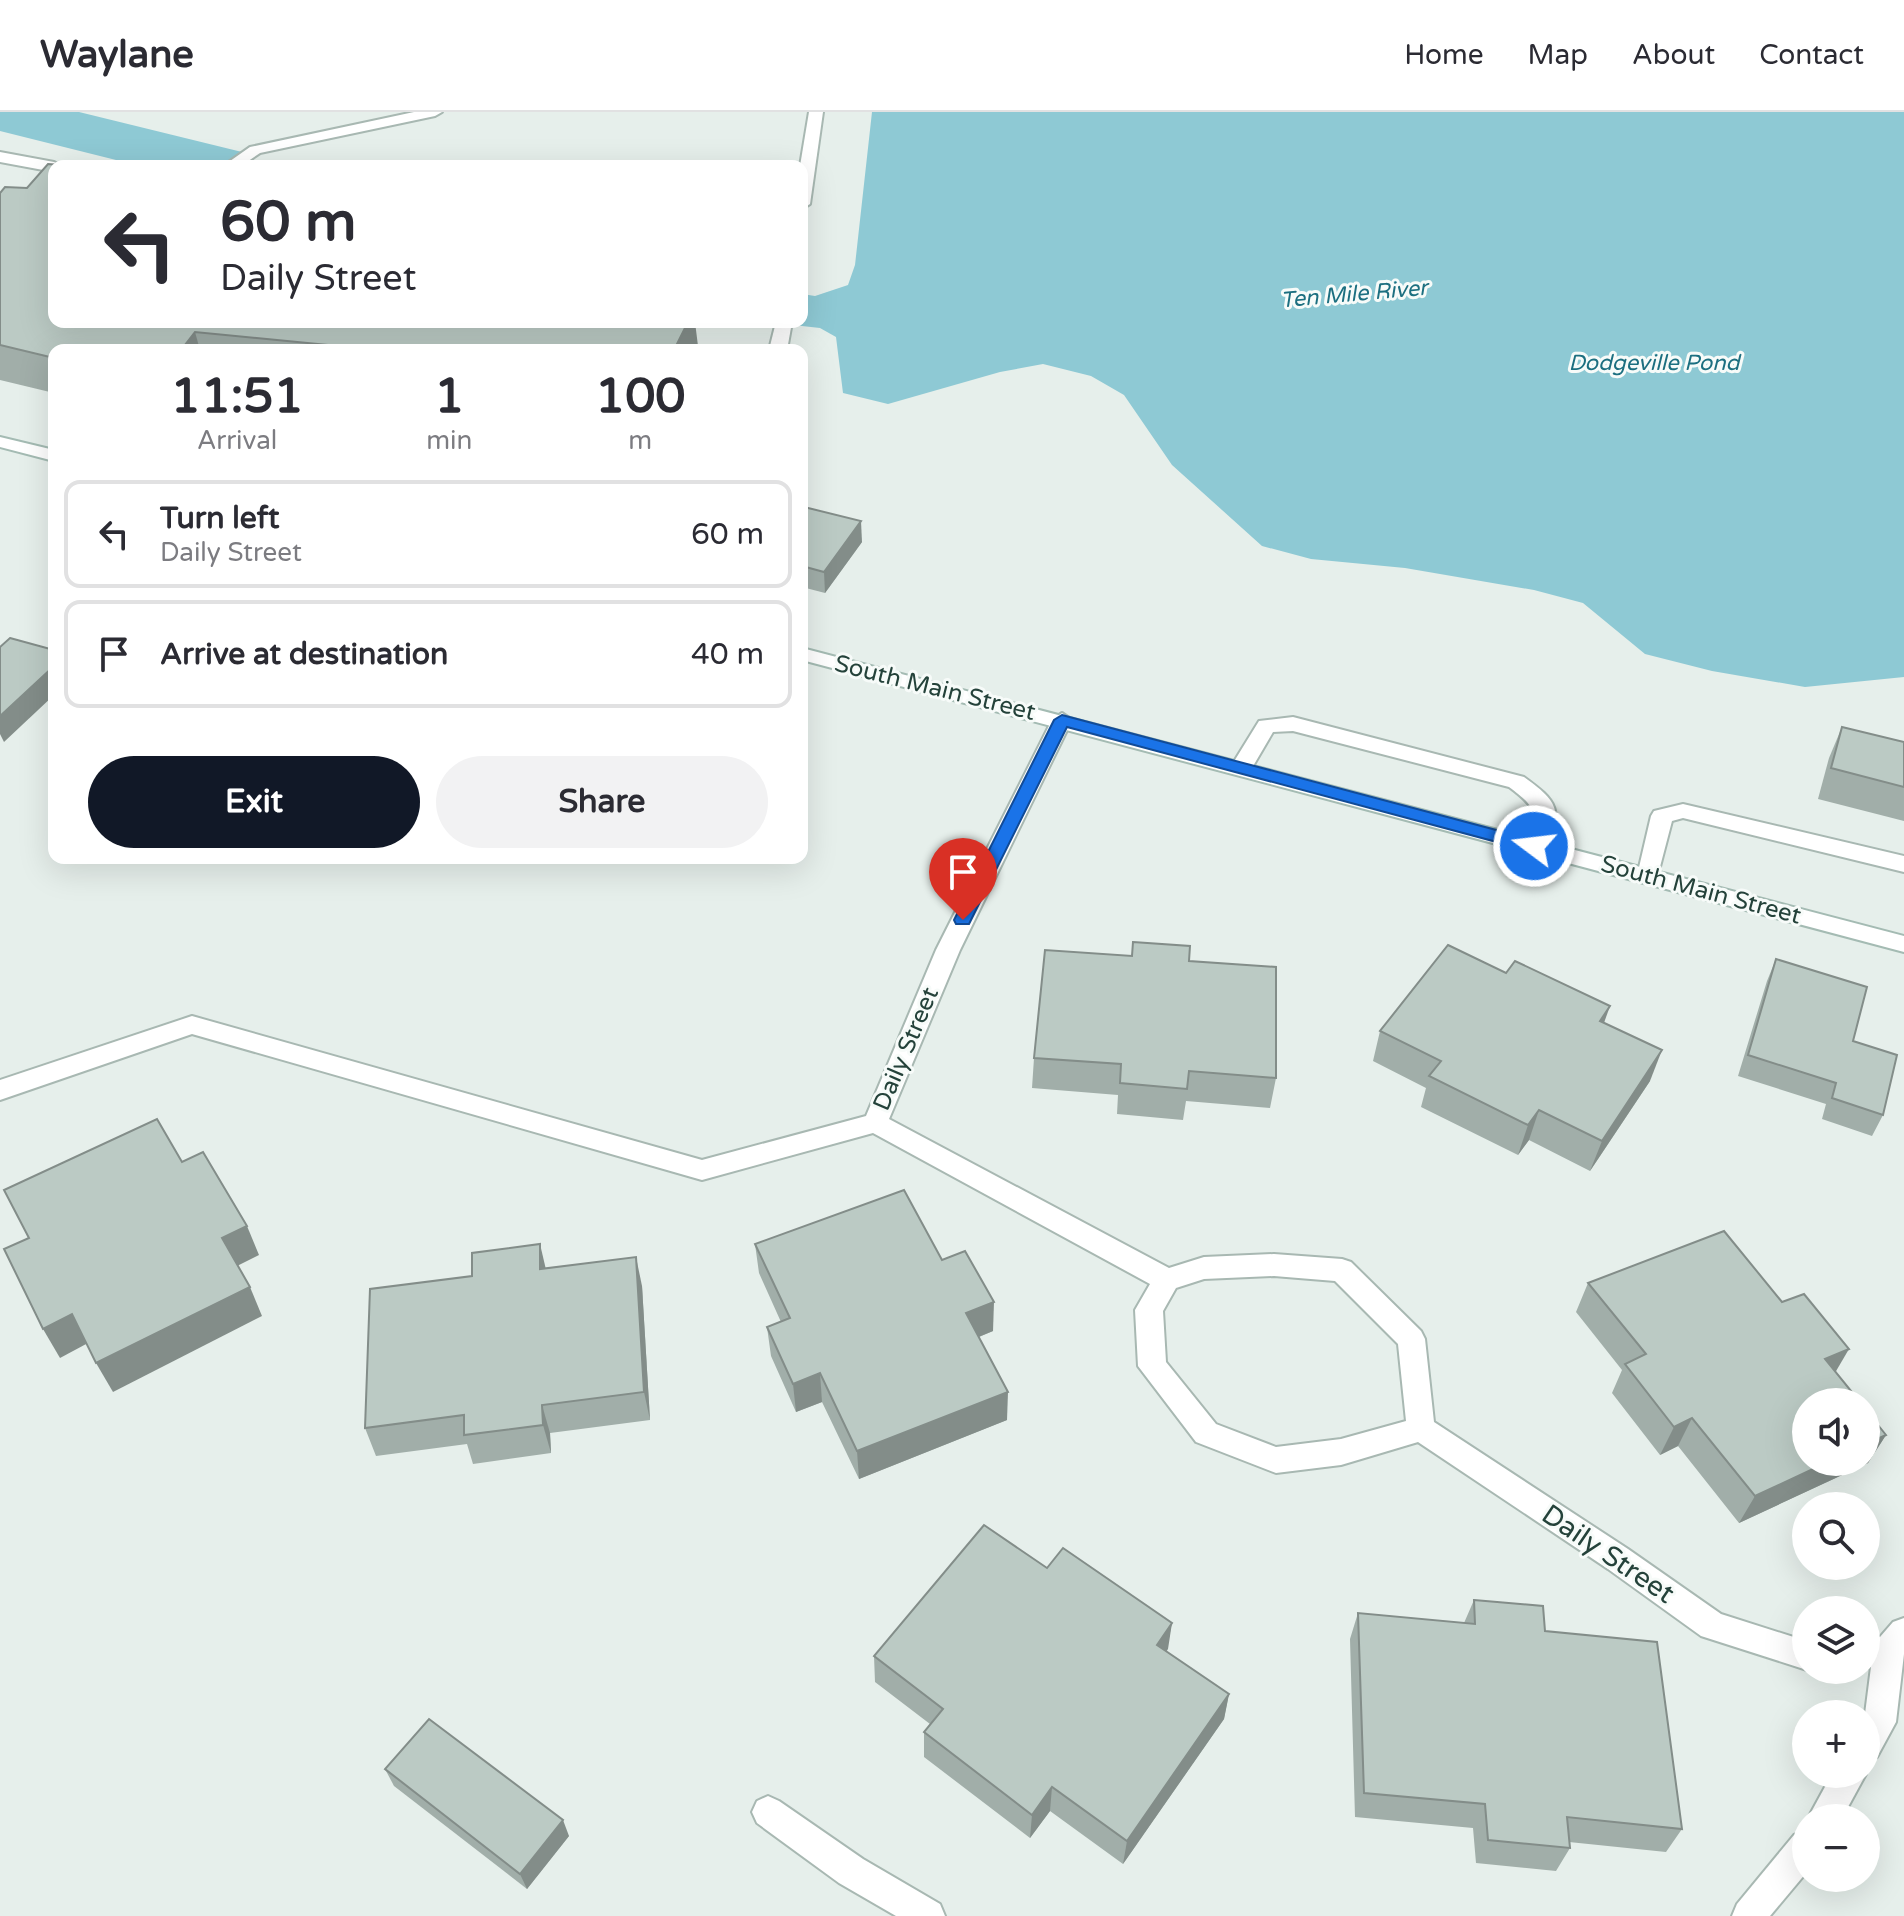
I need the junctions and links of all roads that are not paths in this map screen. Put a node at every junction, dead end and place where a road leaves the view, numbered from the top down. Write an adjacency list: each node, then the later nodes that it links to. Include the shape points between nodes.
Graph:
1 (435, 112): 4 (street, via 255,150)
2 (816, 112): 5 (street)
3 (0, 157): 6 (street)
4 (240, 160)
5 (808, 165)
6 (48, 166)
7 (0, 442): 8 (street)
8 (48, 454)
9 (808, 656): 10 (street, South Main Street)
10 (1062, 720): 11 (street, South Main Street); 17 (street, Daily Street, via 948,950)
11 (1241, 768): 12 (street, South Main Street); 12 (street, via 1266,726 1293,724 1516,782 1542,801 1545,813)
12 (1534, 846): 14 (street, South Main Street)
13 (1904, 864): 14 (street, via 1683,811 1662,816)
14 (1648, 876): 15 (street, South Main Street)
15 (1904, 944)
16 (0, 1090): 17 (street, via 192,1025 702,1170)
17 (875, 1123): 18 (street, Daily Street)
18 (1167, 1280): 19 (street, via 1204,1268 1274,1265 1342,1270 1411,1339); 19 (street, via 1149,1310 1152,1366 1206,1433 1276,1460 1341,1452)
19 (1421, 1429): 21 (street, Daily Street, via 1712,1626)
20 (1886, 1645): 22 (street)
21 (1792, 1652)
22 (1880, 1722)
23 (768, 1812): 25 (street, via 851,1871)
24 (1792, 1864): 26 (street)
25 (928, 1916)
26 (1749, 1916)

